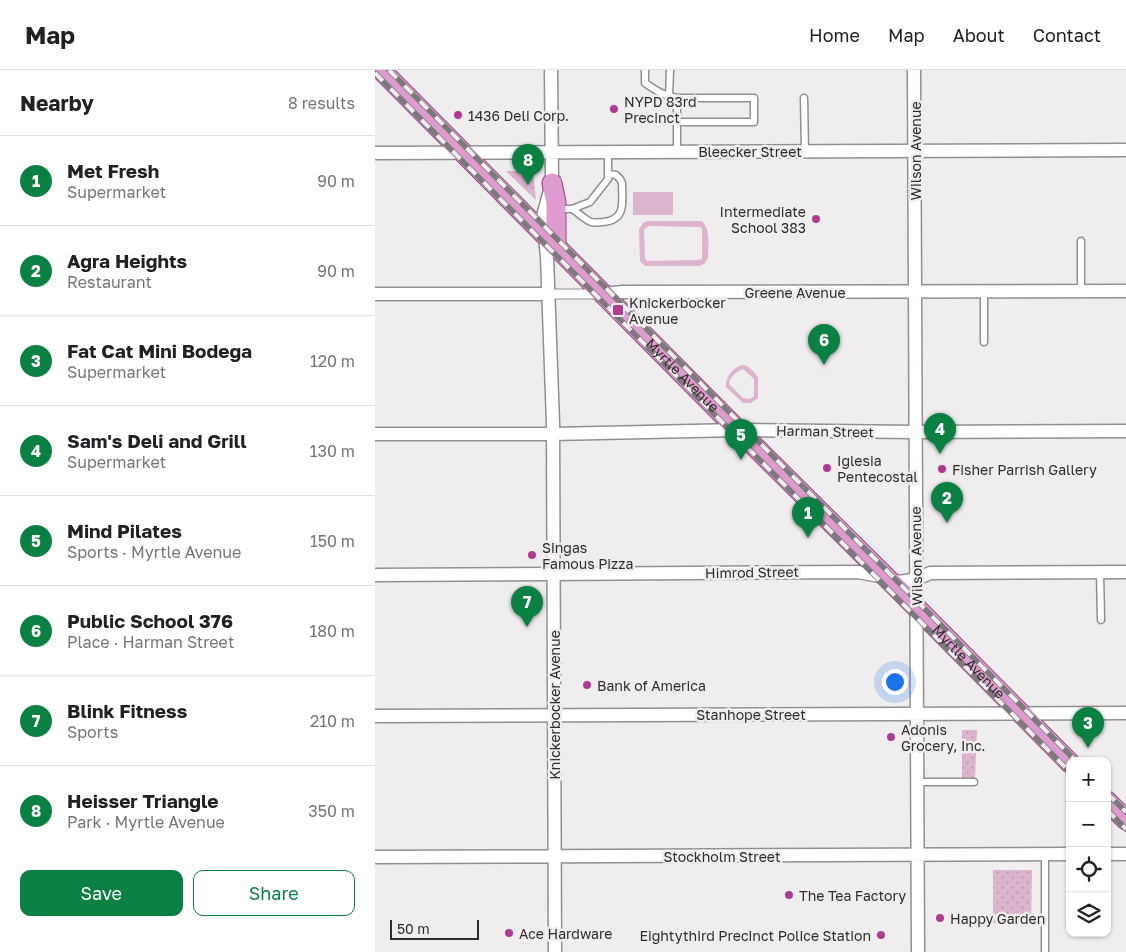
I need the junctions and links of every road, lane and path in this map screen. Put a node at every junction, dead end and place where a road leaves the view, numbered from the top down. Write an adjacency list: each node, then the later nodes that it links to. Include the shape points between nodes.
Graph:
1 (381, 70): 17 (main road, Myrtle Avenue)
2 (551, 70): 14 (street, Knickerbocker Avenue)
3 (645, 70): 6 (lane, via 645,83)
4 (670, 70): 6 (lane)
5 (914, 70): 10 (street, Wilson Avenue)
6 (669, 97): 7 (lane)
7 (677, 98): 9 (lane); 9 (lane, via 754,98 754,122)
8 (804, 98): 13 (lane)
9 (677, 122): 12 (lane)
10 (915, 150): 11 (street, Bleecker Street); 13 (street, Bleecker Street); 26 (street, Wilson Avenue)
11 (1126, 150)
12 (677, 151): 13 (street, Bleecker Street); 15 (street, Bleecker Street)
13 (805, 151)
14 (551, 152): 15 (street, Bleecker Street); 17 (street, Bleecker Street); 19 (street, Knickerbocker Avenue)
15 (608, 152): 18 (lane)
16 (375, 153): 17 (street, Bleecker Street)
17 (463, 153): 21 (main road, Myrtle Avenue)
18 (608, 174): 20 (lane, via 608,179 590,202); 20 (lane, via 616,175 622,183 623,209 619,216 610,222 589,222 581,214)
19 (552, 183): 20 (main road); 21 (street, Knickerbocker Avenue, via 543,216)
20 (564, 209): 21 (main road)
21 (550, 240): 28 (street, Knickerbocker Avenue); 29 (main road, Myrtle Avenue)
22 (1081, 241): 25 (lane)
23 (1126, 290): 25 (street, Greene Avenue)
24 (984, 291): 25 (street, Greene Avenue); 26 (street, Greene Avenue); 30 (lane)
25 (1081, 291)
26 (915, 292): 29 (street, Greene Avenue); 33 (street, Wilson Avenue)
27 (375, 294): 28 (street, Greene Avenue)
28 (548, 294): 29 (street, Greene Avenue); 35 (street, Knickerbocker Avenue)
29 (603, 294): 31 (main road, Myrtle Avenue)
30 (984, 342)
31 (737, 430): 33 (street, Harman Street); 35 (street, Harman Street); 40 (main road, Myrtle Avenue)
32 (1126, 431): 33 (street, Harman Street)
33 (915, 432): 41 (street, Wilson Avenue)
34 (375, 434): 35 (street, Harman Street)
35 (553, 434): 38 (street, Knickerbocker Avenue)
36 (1100, 572): 37 (street, Himrod Street); 41 (street, Himrod Street, via 930,573); 43 (lane)
37 (1126, 572)
38 (553, 574): 39 (street, Himrod Street); 40 (street, Himrod Street, via 858,572); 47 (street, Knickerbocker Avenue)
39 (375, 575)
40 (885, 577): 41 (street, Himrod Street, via 899,582); 42 (main road, Myrtle Avenue)
41 (917, 579): 42 (street, Wilson Avenue)
42 (917, 609): 45 (street, Wilson Avenue); 46 (main road, Myrtle Avenue)
43 (1101, 620)
44 (1126, 713): 46 (street, Stanhope Street)
45 (917, 714): 46 (street, Stanhope Street); 47 (street, Stanhope Street); 50 (street, Wilson Avenue)
46 (1021, 714): 49 (main road, Myrtle Avenue)
47 (554, 715): 48 (street, Stanhope Street); 59 (street, Knickerbocker Avenue)
48 (375, 716)
49 (1066, 759)
50 (917, 782): 51 (lane); 58 (street, Wilson Avenue)
51 (974, 782)
52 (1108, 802): 53 (main road)
53 (1126, 820)
54 (1045, 854): 55 (street, Stockholm Street); 58 (street, Stockholm Street); 63 (lane)
55 (1066, 854)
56 (1111, 854): 57 (street)
57 (1126, 854)
58 (917, 855): 59 (street, Stockholm Street); 62 (street, Wilson Avenue)
59 (554, 856): 60 (street, Stockholm Street); 61 (street, Knickerbocker Avenue)
60 (375, 857)
61 (555, 952)
62 (917, 952)
63 (1045, 952)

